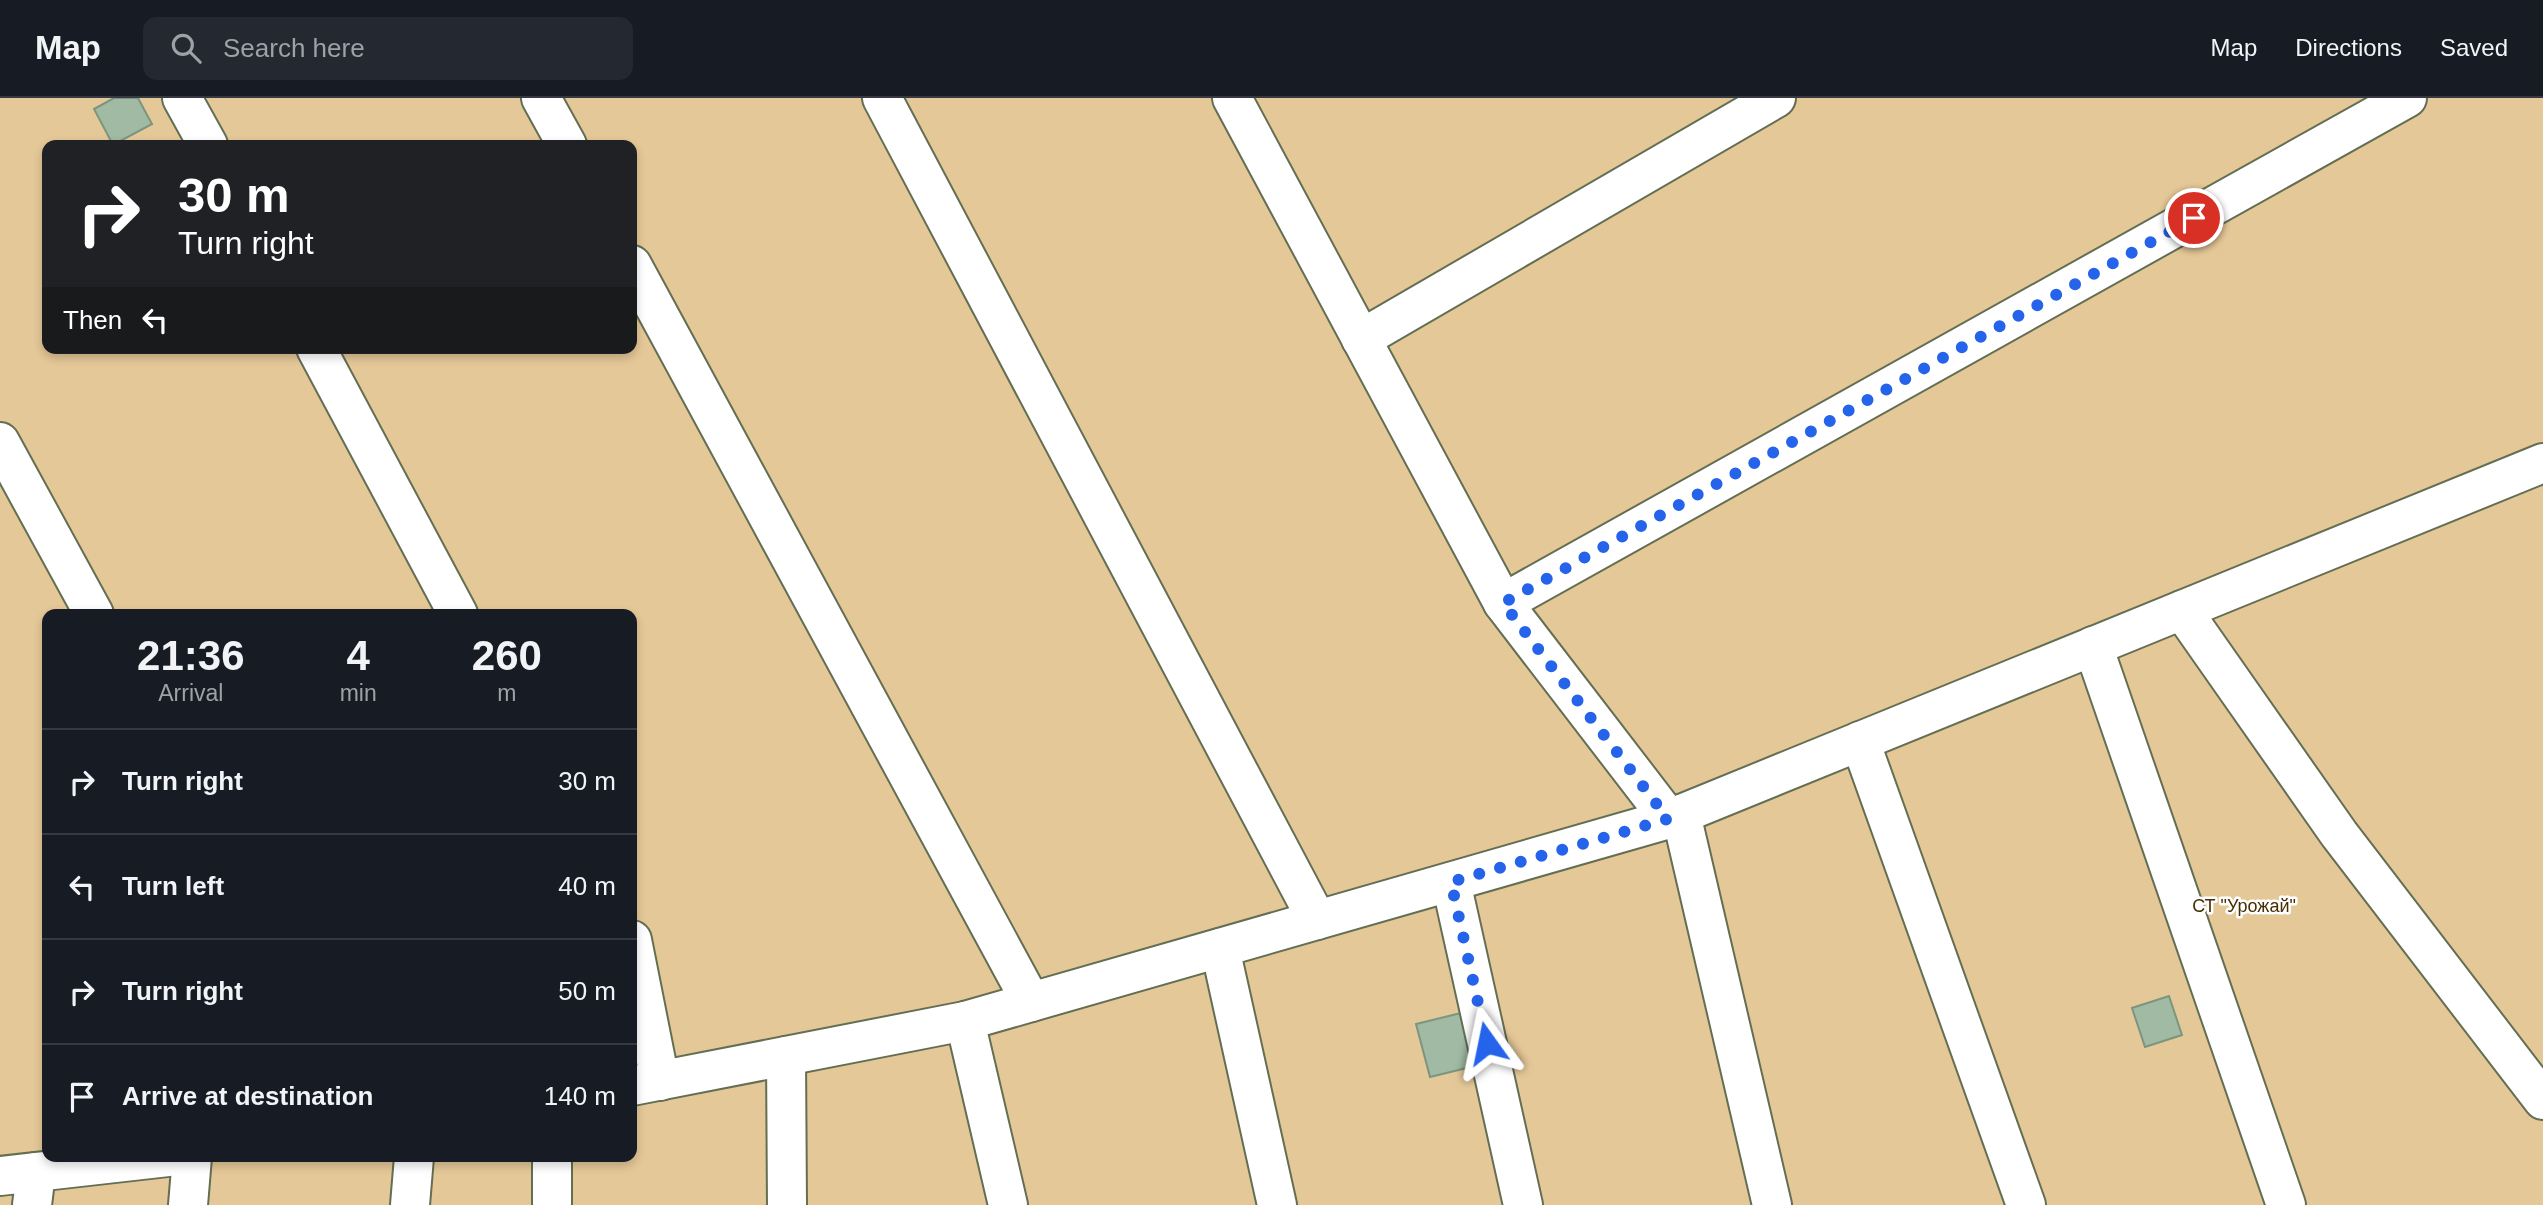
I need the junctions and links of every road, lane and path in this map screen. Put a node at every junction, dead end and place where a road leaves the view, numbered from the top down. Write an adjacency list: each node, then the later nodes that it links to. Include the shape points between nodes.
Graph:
1 (182, 98): 7 (lane)
2 (541, 98): 8 (lane)
3 (882, 98): 22 (lane)
4 (1232, 98): 10 (lane)
5 (1776, 98): 10 (lane)
6 (2407, 98): 14 (lane)
7 (205, 140)
8 (564, 140)
9 (637, 274): 25 (lane)
10 (1361, 339): 14 (lane)
11 (319, 354): 16 (lane)
12 (0, 442): 15 (lane)
13 (2543, 463): 17 (lane)
14 (1503, 603): 20 (lane)
15 (91, 609)
16 (455, 609)
17 (2182, 610): 18 (lane); 29 (lane, via 2339,834)
18 (2093, 646): 19 (lane); 44 (lane)
19 (1860, 741): 20 (lane); 43 (lane)
20 (1675, 817): 21 (lane); 42 (lane)
21 (1451, 882): 22 (lane); 41 (lane)
22 (1317, 919): 23 (lane)
23 (1220, 948): 25 (lane); 40 (lane)
24 (637, 991): 28 (lane)
25 (1031, 1002): 26 (lane)
26 (965, 1021): 27 (lane); 39 (lane)
27 (786, 1056): 28 (lane); 38 (lane)
28 (646, 1084)
29 (2543, 1100)
30 (142, 1162): 34 (lane)
31 (192, 1162): 35 (lane)
32 (414, 1162): 36 (lane)
33 (552, 1162): 37 (lane)
34 (23, 1185)
35 (188, 1205)
36 (410, 1205)
37 (552, 1205)
38 (787, 1205)
39 (1008, 1205)
40 (1277, 1205)
41 (1523, 1205)
42 (1772, 1205)
43 (2026, 1205)
44 (2286, 1205)

